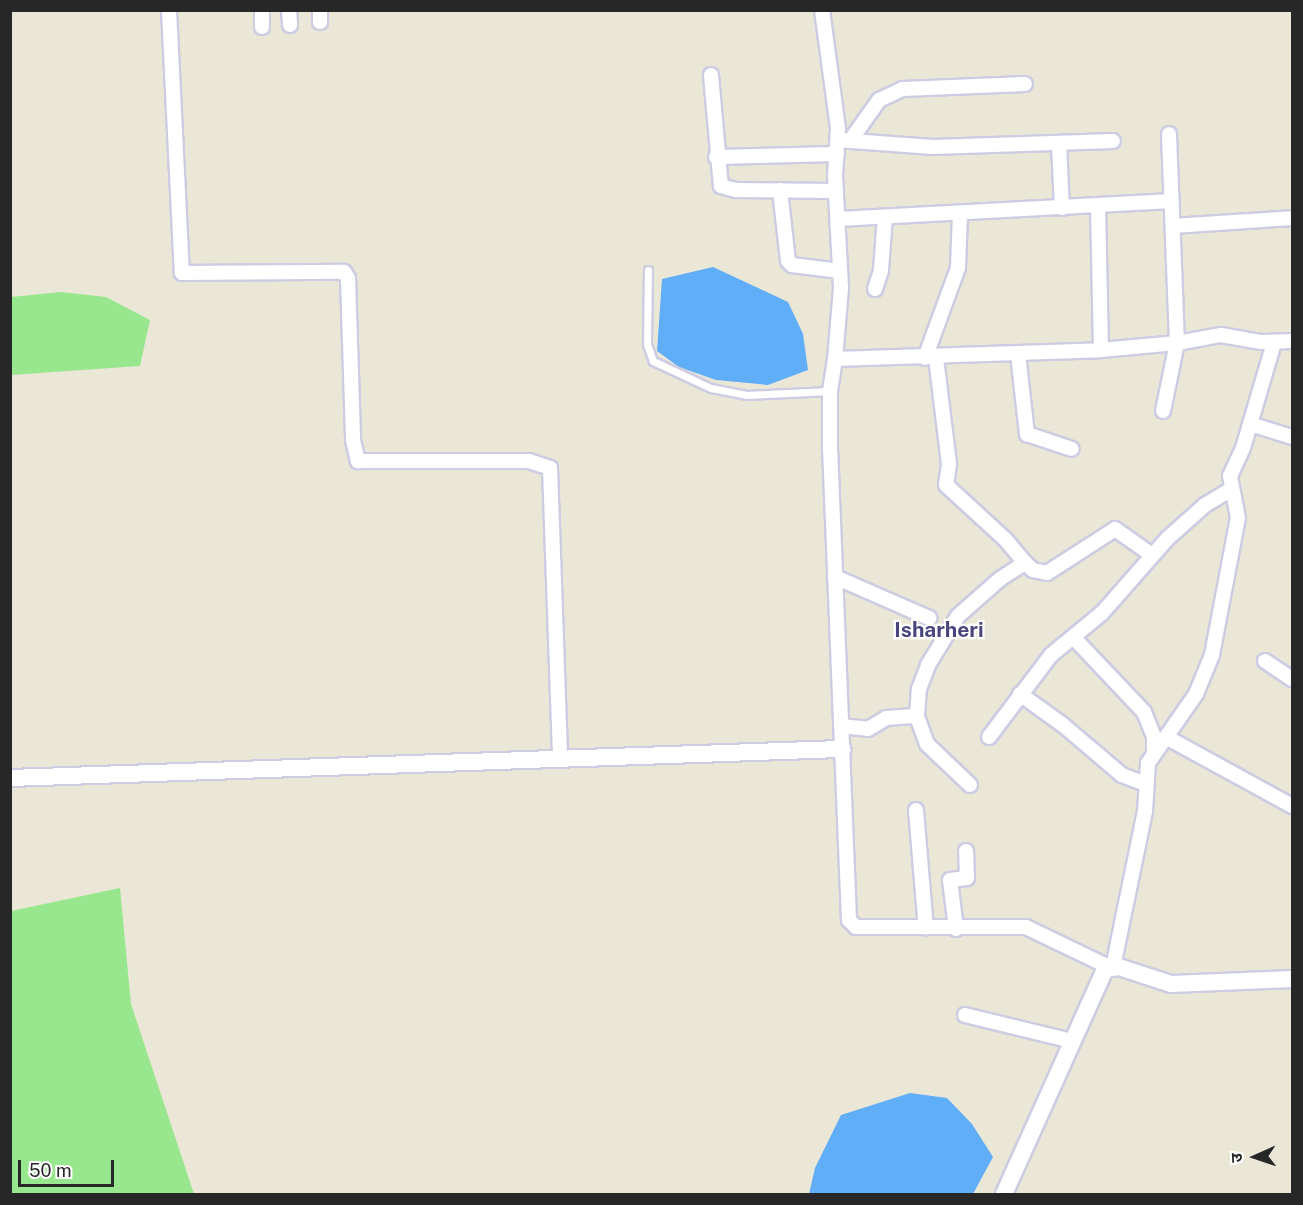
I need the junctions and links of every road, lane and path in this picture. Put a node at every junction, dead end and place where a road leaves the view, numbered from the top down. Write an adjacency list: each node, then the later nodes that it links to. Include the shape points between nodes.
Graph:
1 (169, 10): 54 (street, via 182,273 344,272 348,278 353,440 358,461 529,460 549,468)
2 (262, 10): 6 (street)
3 (289, 10): 5 (street)
4 (822, 10): 12 (street)
5 (290, 25)
6 (262, 27)
7 (711, 75): 13 (street)
8 (1025, 84): 12 (street, via 903,89 879,100)
9 (1169, 134): 16 (street)
10 (1113, 141): 11 (street)
11 (1059, 142): 12 (street, via 933,147); 18 (street)
12 (842, 145): 13 (street); 15 (street)
13 (716, 157): 14 (street, via 721,186 726,189)
14 (780, 190): 15 (street); 25 (street, via 788,261)
15 (836, 191): 21 (street)
16 (1172, 201): 17 (street); 23 (street)
17 (1098, 206): 18 (street); 30 (street)
18 (1062, 208): 19 (street)
19 (960, 213): 20 (street); 32 (street, via 958,268)
20 (885, 217): 21 (street); 26 (street, via 881,270)
21 (838, 219): 25 (street)
22 (1293, 219): 23 (street)
23 (1173, 226): 28 (street)
24 (648, 270): 34 (lane, via 647,344 654,361 711,388 746,395)
25 (840, 271): 33 (street)
26 (875, 290)
27 (1293, 340): 29 (street)
28 (1177, 343): 29 (street, via 1221,335); 30 (street); 35 (street)
29 (1274, 343): 36 (street)
30 (1101, 350): 31 (street)
31 (1018, 354): 32 (street); 38 (street, via 1026,434)
32 (931, 358): 33 (street); 41 (street, via 949,464 946,485 1005,539)
33 (835, 359): 34 (street)
34 (830, 391): 42 (street)
35 (1163, 411)
36 (1251, 424): 37 (street); 39 (street, via 1230,476)
37 (1293, 437)
38 (1072, 449)
39 (1230, 490): 40 (street, via 1205,505); 51 (street, via 1238,507 1237,525 1212,655 1196,694)
40 (1152, 555): 41 (street, via 1115,529 1047,573); 44 (street, via 1102,613)
41 (1025, 563): 48 (street, via 958,616 928,664 919,689)
42 (835, 577): 43 (street); 49 (street)
43 (929, 618)
44 (1074, 638): 47 (street, via 1045,661); 53 (street, via 1144,712 1154,737)
45 (1265, 661): 46 (street)
46 (1293, 679)
47 (1020, 694): 50 (street); 56 (street, via 1122,775)
48 (916, 716): 49 (street, via 886,718 868,729); 57 (street, via 927,744)
49 (842, 726): 52 (street)
50 (989, 737)
51 (1166, 737): 53 (street); 58 (street)
52 (842, 748): 54 (street); 61 (street, via 849,920 856,927)
53 (1154, 752): 56 (street)
54 (560, 758): 55 (street)
55 (10, 778)
56 (1145, 784): 63 (street, via 1141,832)
57 (970, 785)
58 (1293, 806)
59 (916, 810): 61 (street)
60 (966, 851): 62 (street, via 967,878 950,880)
61 (926, 928): 62 (street)
62 (956, 929): 63 (street, via 1026,927)
63 (1111, 967): 64 (street, via 1171,984); 66 (street, via 1099,979)
64 (1293, 978)
65 (965, 1015): 66 (street)
66 (1072, 1041): 67 (street)
67 (1004, 1194)

